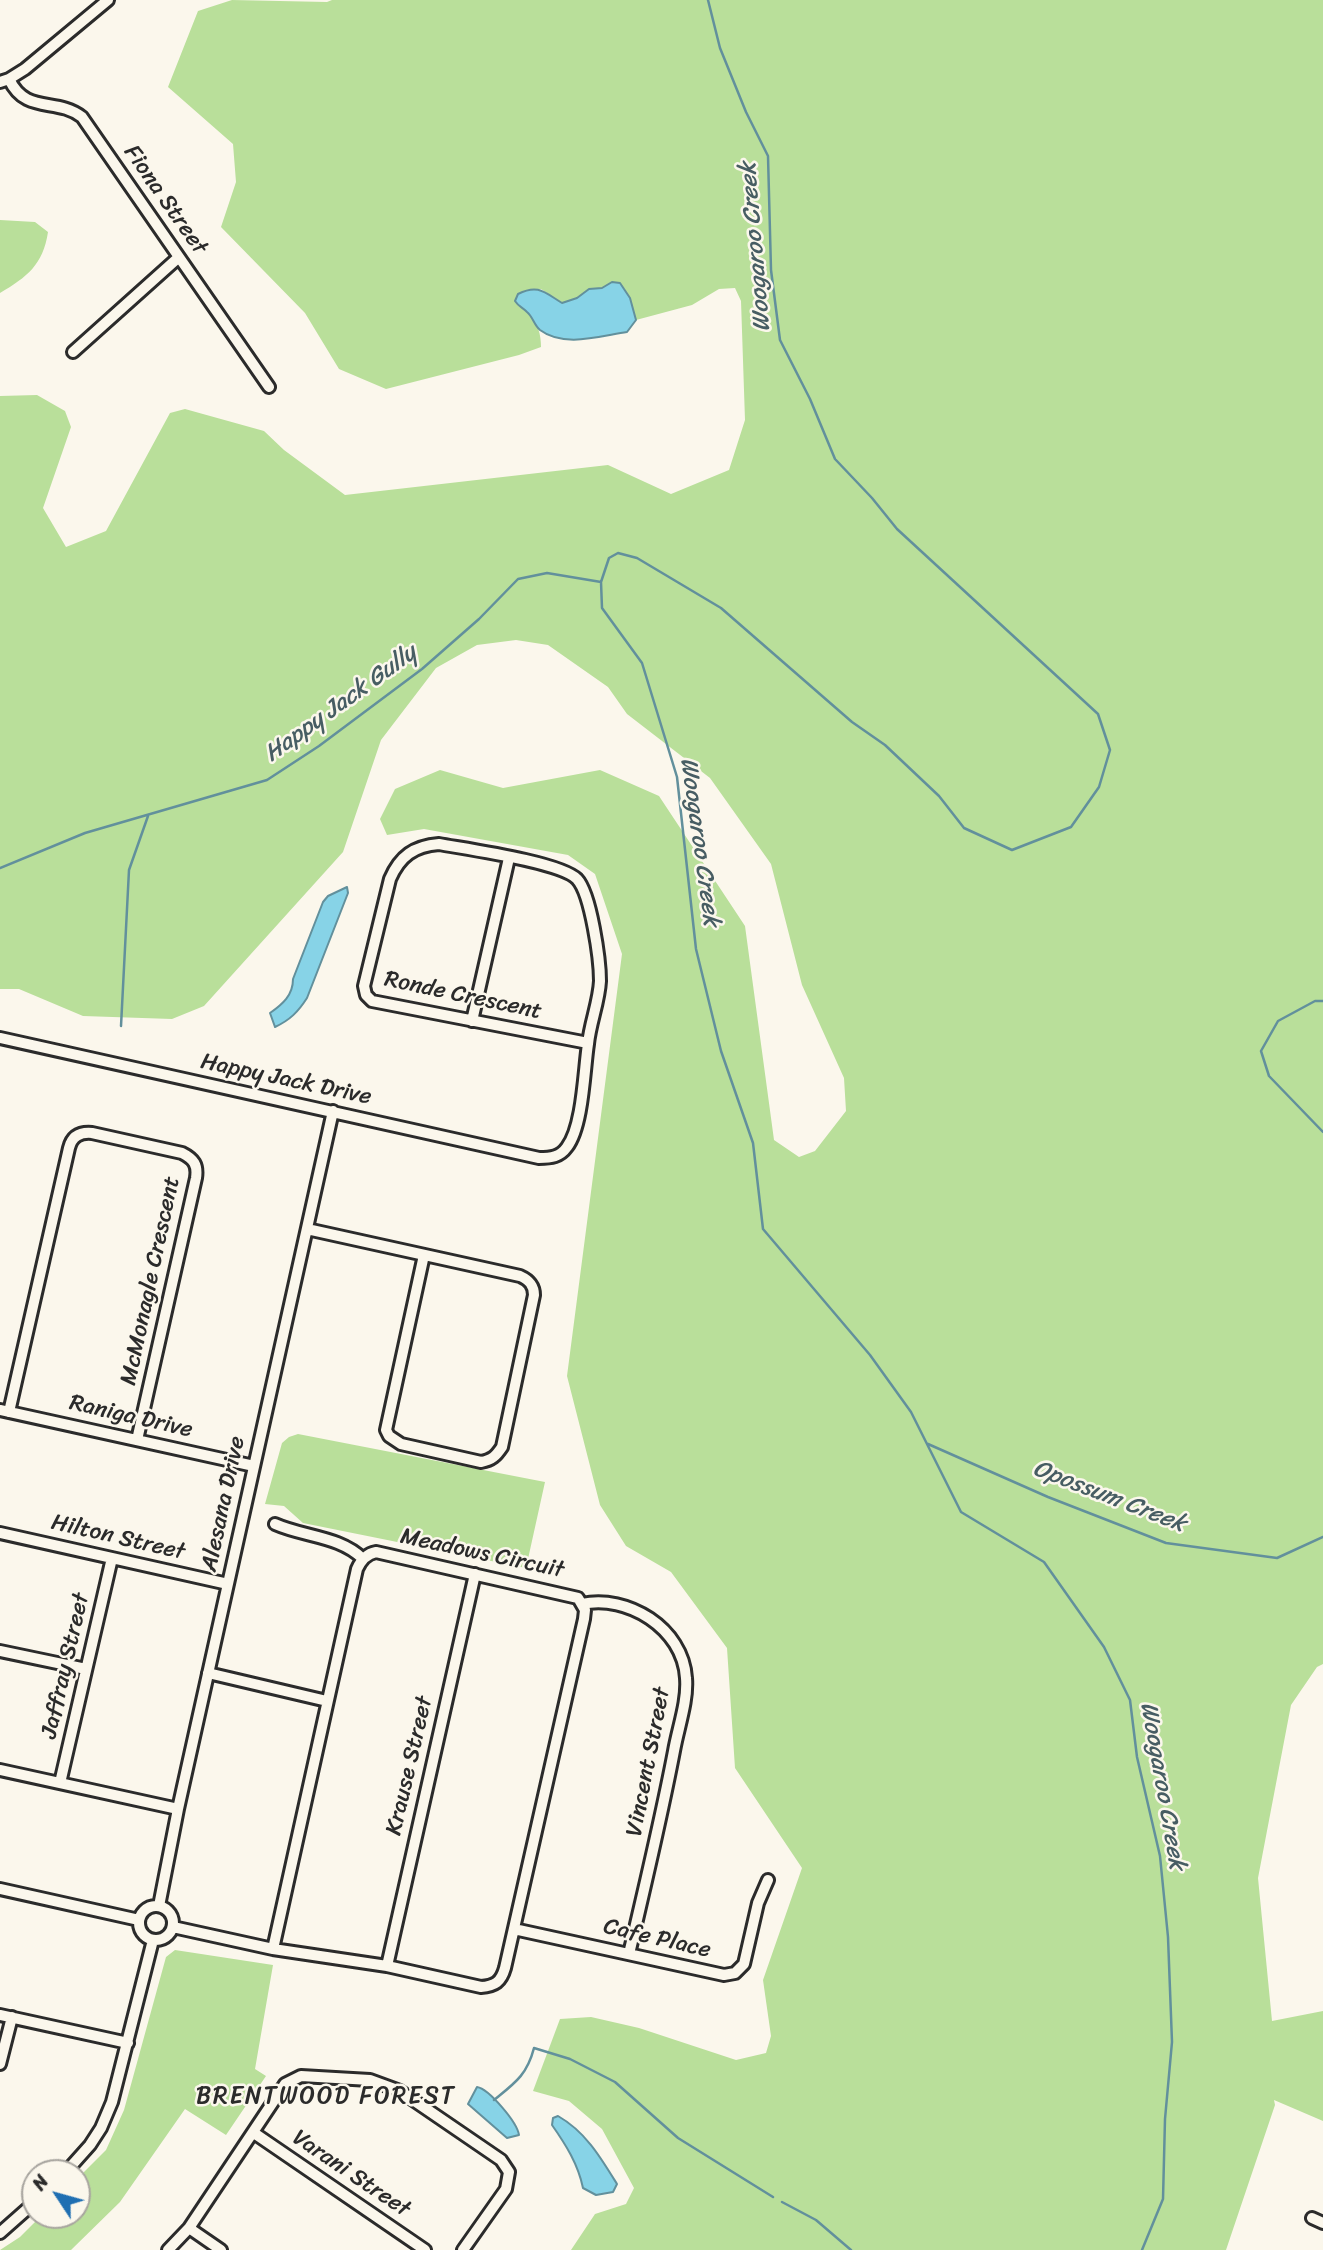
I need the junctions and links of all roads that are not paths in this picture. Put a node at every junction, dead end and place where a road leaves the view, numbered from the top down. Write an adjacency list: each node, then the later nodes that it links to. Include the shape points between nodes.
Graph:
1 (108, 0): 2 (street, via 25,69)
2 (5, 80): 3 (street, Fiona Street, via 29,101 82,117)
3 (179, 257): 4 (street); 5 (street, Fiona Street)
4 (74, 352)
5 (269, 387)
6 (509, 858): 7 (street); 7 (street, Ronde Crescent, via 439,844 407,853 390,878 364,986 372,1001); 9 (street, Ronde Crescent, via 556,867 583,888 591,911 600,982)
7 (472, 1021): 9 (street, Ronde Crescent)
8 (0, 1040): 10 (street, Happy Jack Drive)
9 (588, 1043): 11 (street, Ronde Crescent, via 573,1136)
10 (333, 1111): 11 (street, Happy Jack Drive, via 539,1158); 12 (street, Alesana Drive)
11 (562, 1153)
12 (307, 1229): 13 (street); 16 (street, Alesana Drive)
13 (424, 1255): 13 (street, via 520,1276 534,1288 502,1447 488,1461 401,1444 386,1430)
14 (5, 1411): 15 (street, Raniga Drive); 15 (street, McMonagle Crescent, via 70,1144 85,1133 182,1153 193,1160 197,1172)
15 (137, 1440): 16 (street, Raniga Drive)
16 (254, 1466): 22 (street, Alesana Drive)
17 (275, 1524): 20 (street, via 345,1544)
18 (0, 1533): 19 (street, Hilton Street)
19 (112, 1558): 22 (street, Hilton Street); 25 (street, Jaffray Street)
20 (363, 1559): 21 (street, Meadows Circuit, via 376,1552); 27 (street)
21 (475, 1574): 23 (street, Meadows Circuit, via 570,1595); 40 (street, Krause Street)
22 (228, 1584): 26 (street, Alesana Drive)
23 (582, 1604): 36 (street, Meadows Circuit, via 584,1619); 39 (street, Vincent Street, via 595,1601 649,1617 669,1634 686,1678 666,1794)
24 (0, 1651): 25 (street)
25 (86, 1669): 29 (street, Jaffray Street)
26 (208, 1673): 27 (street); 30 (street, Alesana Drive)
27 (327, 1701): 38 (street)
28 (0, 1770): 29 (street)
29 (60, 1783): 30 (street)
30 (178, 1809): 33 (street, Alesana Drive)
31 (768, 1880): 39 (street, Cafe Place, via 744,1964 734,1973 724,1975)
32 (0, 1889): 34 (street)
33 (159, 1906): 34 (street, via 144,1910); 35 (street, via 172,1916)
34 (139, 1920): 37 (street, via 143,1936)
35 (173, 1927): 37 (street, via 163,1939); 38 (street, Meadows Circuit)
36 (514, 1929): 39 (street, Cafe Place); 40 (street, Meadows Circuit, via 502,1979 493,1987)
37 (153, 1940): 43 (street)
38 (273, 1949): 40 (street, Meadows Circuit)
39 (629, 1954)
40 (387, 1966)
41 (0, 2015): 42 (street)
42 (12, 2017): 43 (street); 44 (street)
43 (128, 2043): 46 (street, via 101,2128)
44 (0, 2064)
45 (254, 2133): 48 (street); 52 (street, Varani Street); 53 (street, via 285,2084 300,2076 370,2080 400,2091 501,2160 509,2172 506,2189)
46 (78, 2159)
47 (21, 2214): 49 (street)
48 (189, 2228): 50 (street); 51 (street)
49 (0, 2233)
50 (168, 2250)
51 (220, 2250)
52 (425, 2250)
53 (463, 2250)

